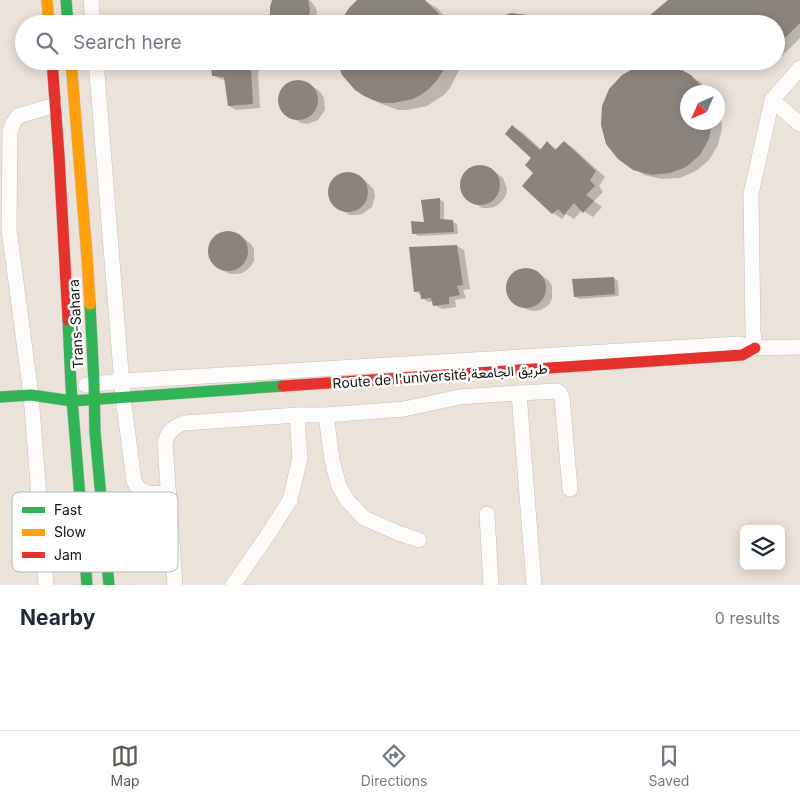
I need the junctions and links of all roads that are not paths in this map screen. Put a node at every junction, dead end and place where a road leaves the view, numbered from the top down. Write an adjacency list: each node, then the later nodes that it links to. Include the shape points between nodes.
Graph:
1 (47, 0): 4 (main road)
2 (66, 0): 5 (main road)
3 (92, 0): 6 (street)
4 (48, 15)
5 (67, 15)
6 (93, 15)
7 (800, 68): 11 (street)
8 (53, 70): 12 (main road, Trans-Sahara)
9 (72, 70): 18 (main road, Trans-Sahara)
10 (97, 70): 17 (street)
11 (772, 100): 13 (street); 16 (street, via 751,194)
12 (55, 105): 14 (street, via 18,116 13,123); 19 (main road, Trans-Sahara)
13 (800, 124)
14 (4, 230): 21 (street)
15 (800, 347): 16 (street)
16 (755, 348): 17 (street, Route de l'université,طريق الجامعة, via 739,344); 23 (main road, Route de l'université,طريق الجامعة, via 742,355)
17 (122, 381): 18 (street, Route de l'université,طريق الجامعة); 23 (street)
18 (95, 392): 19 (street, Route de l'université,طريق الجامعة); 23 (main road, Route de l'université,طريق الجامعة); 30 (main road, Trans-Sahara)
19 (71, 393): 24 (street, Route de l'université,طريق الجامعة); 29 (main road, Trans-Sahara)
20 (519, 393): 26 (street, Route de l'université,طريق الجامعة, via 459,397 404,409); 27 (street, Route de l'université,طريق الجامعة, via 560,393); 45 (street, Route de l'université,طريق الجامعة)
21 (32, 395): 22 (main road, Route de l'université,طريق الجامعة); 24 (main road, Route de l'université,طريق الجامعة); 28 (street)
22 (0, 397)
23 (123, 397): 31 (street, via 134,481)
24 (50, 398)
25 (297, 415): 26 (street, Route de l'université,طريق الجامعة); 32 (street, Route de l'université,طريق الجامعة, via 175,426 165,444); 43 (street, via 300,458 290,500)
26 (326, 415): 34 (street, via 338,486 347,500 364,518)
27 (570, 488)
28 (39, 492)
29 (79, 492)
30 (100, 492)
31 (142, 492)
32 (168, 492)
33 (487, 514): 44 (street)
34 (419, 540)
35 (45, 572): 39 (street)
36 (86, 572): 40 (main road, Trans-Sahara)
37 (108, 572): 41 (main road, Trans-Sahara)
38 (174, 572): 42 (street, Route de l'université,طريق الجامعة)
39 (46, 585)
40 (87, 585)
41 (109, 585)
42 (175, 585)
43 (233, 585)
44 (491, 585)
45 (534, 585)

